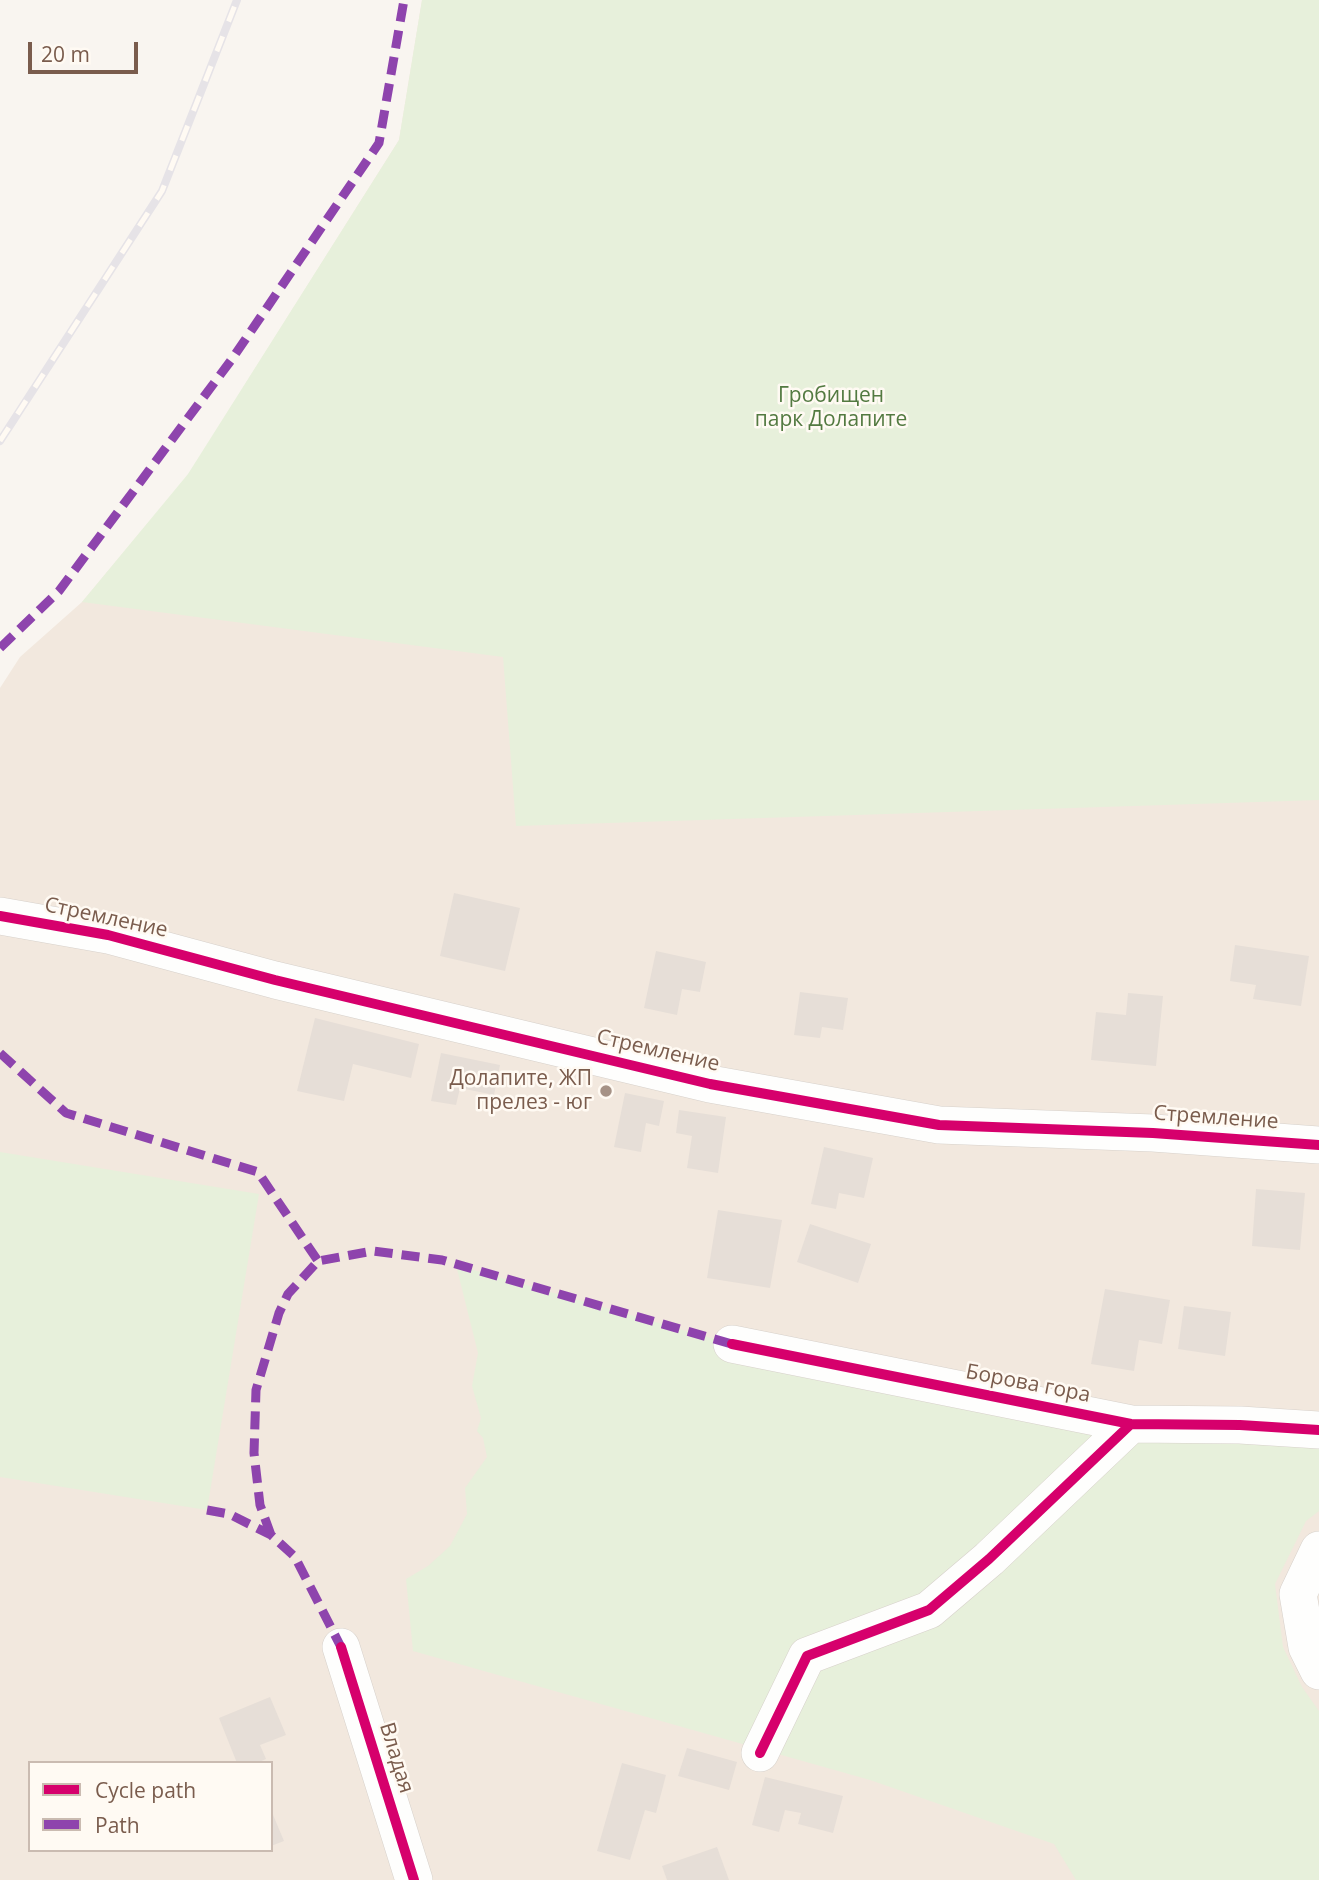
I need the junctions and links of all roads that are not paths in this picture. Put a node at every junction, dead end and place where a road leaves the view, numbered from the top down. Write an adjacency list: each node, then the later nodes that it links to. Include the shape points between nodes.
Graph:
1 (0, 916): 2 (street, Стремление, via 108,935 275,980 710,1084 939,1125)
2 (1319, 1145)
3 (732, 1345): 4 (street, Борова гора)
4 (1130, 1424): 5 (street, Борова гора); 9 (street, via 929,1610 807,1656)
5 (1319, 1430)
6 (1319, 1550): 8 (street, via 1298,1594 1307,1647)
7 (341, 1647): 10 (street, Владая)
8 (1319, 1671)
9 (760, 1753)
10 (414, 1880)

